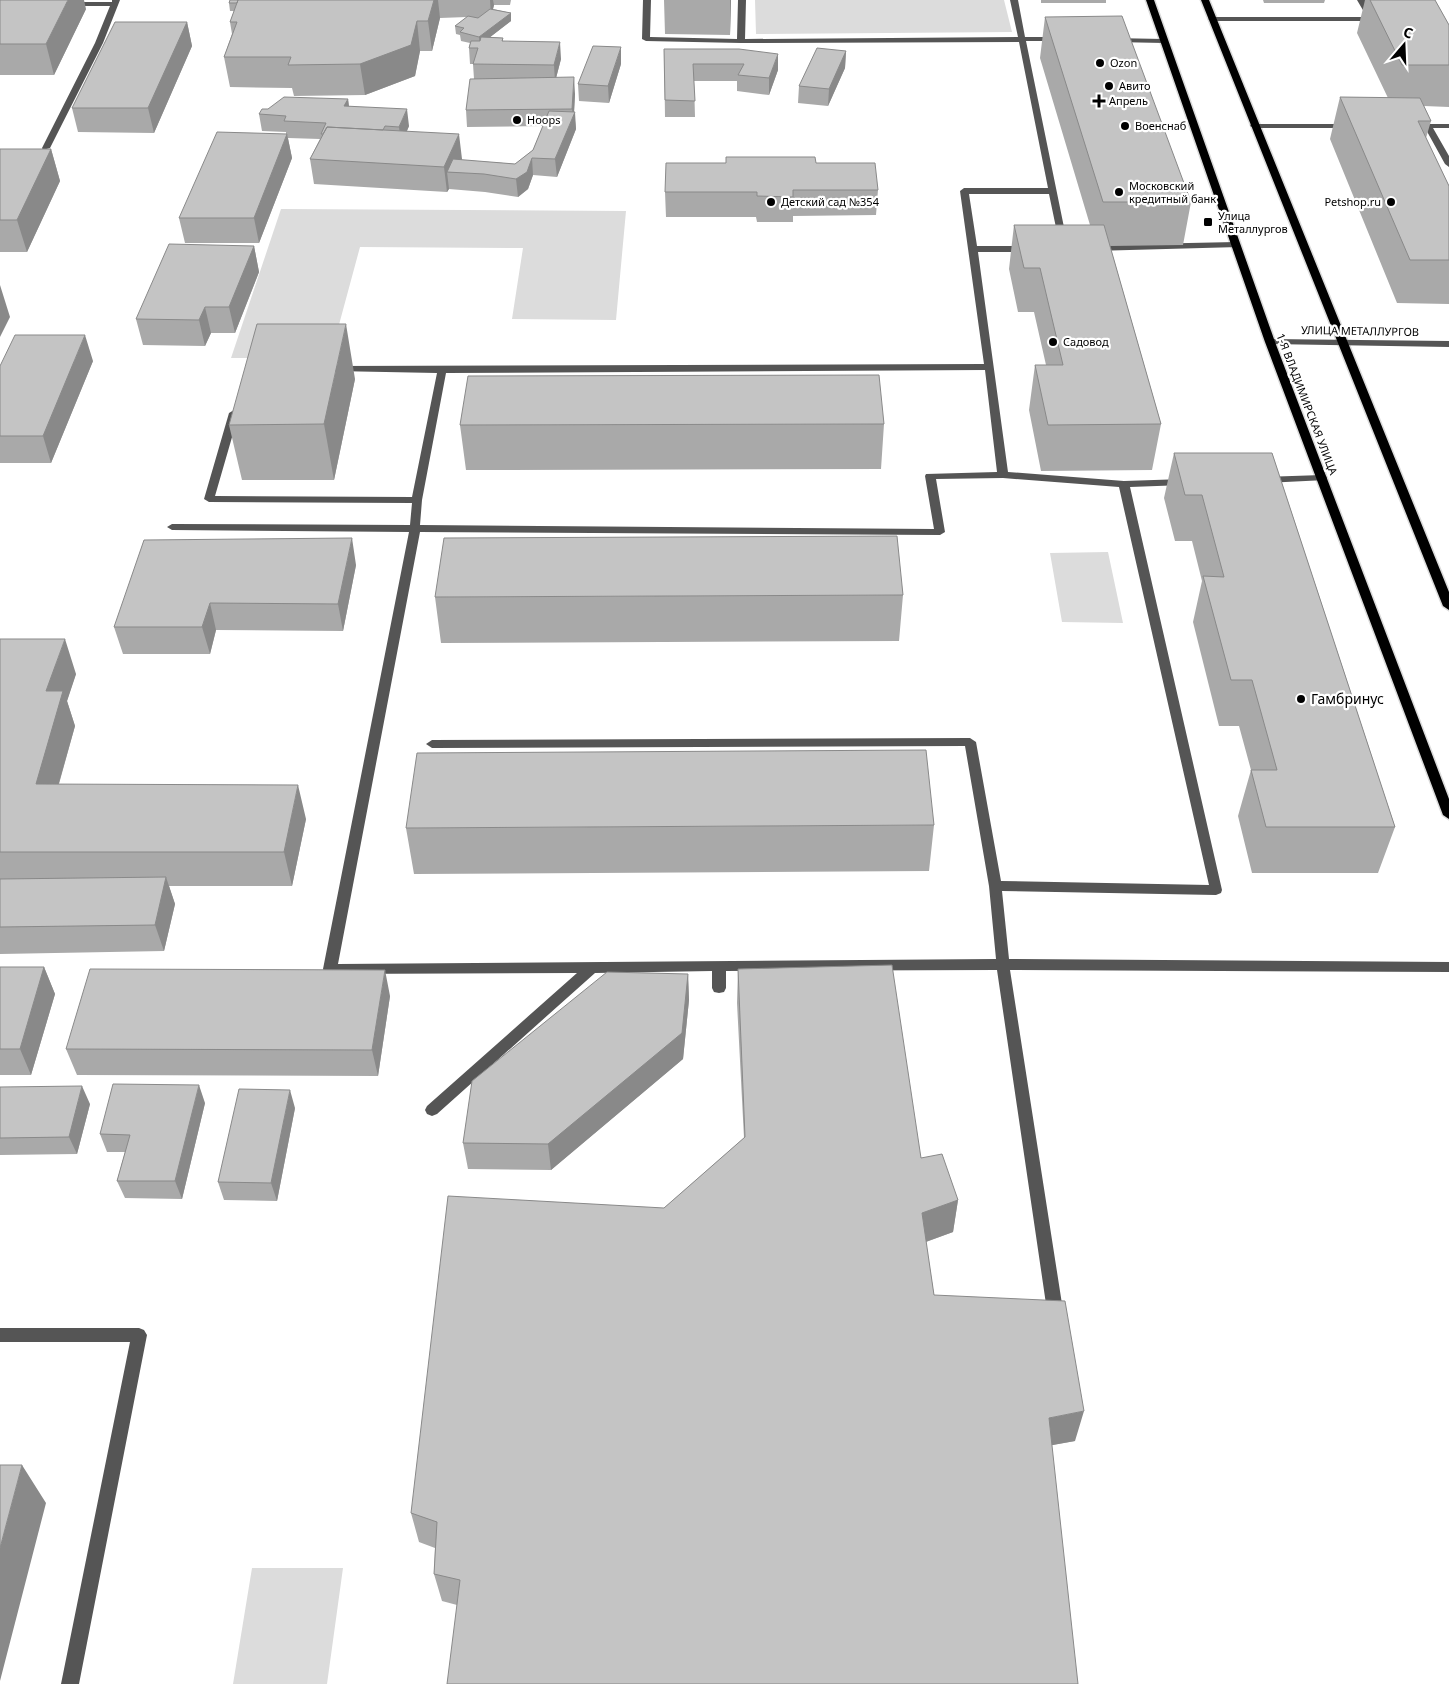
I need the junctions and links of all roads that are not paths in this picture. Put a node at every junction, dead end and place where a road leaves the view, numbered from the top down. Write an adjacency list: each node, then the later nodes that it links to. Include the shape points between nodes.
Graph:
1 (647, 0): 14 (street, via 646,39)
2 (742, 0): 14 (street)
3 (1014, 0): 12 (street)
4 (1150, 0): 16 (main road, 1-Я ВЛАДИМИРСКАЯ УЛИЦА)
5 (1205, 0): 9 (main road)
6 (1361, 0): 10 (street)
7 (116, 2): 8 (street); 22 (street)
8 (57, 4)
9 (1212, 19): 10 (street); 17 (main road)
10 (1372, 19): 11 (street)
11 (1381, 19)
12 (1022, 38): 13 (street); 14 (street); 24 (street)
13 (1070, 39)
14 (741, 40)
15 (1109, 40): 16 (street)
16 (1164, 40): 25 (main road, 1-Я ВЛАДИМИРСКАЯ УЛИЦА)
17 (1254, 126): 18 (street); 29 (main road)
18 (1358, 126)
19 (1418, 126): 20 (street)
20 (1428, 126): 21 (street); 23 (street)
21 (1449, 126)
22 (46, 148)
23 (1449, 164)
24 (1053, 191): 25 (street, via 1070,249); 26 (street, via 964,191)
25 (1236, 245): 28 (main road, 1-Я ВЛАДИМИРСКАЯ УЛИЦА)
26 (973, 249): 27 (street); 31 (street)
27 (1038, 249)
28 (1270, 342): 29 (street, УЛИЦА МЕТАЛЛУРГОВ); 36 (main road, 1-Я ВЛАДИМИРСКАЯ УЛИЦА)
29 (1342, 343): 30 (street, УЛИЦА МЕТАЛЛУРГОВ); 43 (main road)
30 (1449, 344)
31 (989, 367): 33 (street); 35 (street)
32 (325, 369): 33 (street)
33 (442, 370): 40 (street)
34 (236, 405): 40 (street, via 209,499)
35 (1003, 475): 39 (street); 42 (street, via 930,476 940,532)
36 (1322, 478): 37 (street); 45 (main road, 1-Я ВЛАДИМИРСКАЯ УЛИЦА)
37 (1249, 480)
38 (1192, 482): 39 (street)
39 (1124, 484): 46 (street, via 1216,890)
40 (417, 500): 42 (street)
41 (172, 527): 42 (street)
42 (415, 528): 50 (street, via 330,969)
43 (1449, 606)
44 (432, 744): 46 (street, via 970,742)
45 (1449, 815)
46 (995, 886): 47 (street)
47 (1002, 964): 48 (street); 49 (street); 53 (street)
48 (719, 966): 50 (street); 51 (street)
49 (1449, 967)
50 (592, 968): 52 (street)
51 (719, 988)
52 (432, 1110)
53 (1054, 1304)
54 (0, 1335): 55 (street, via 140,1335)
55 (70, 1684)

